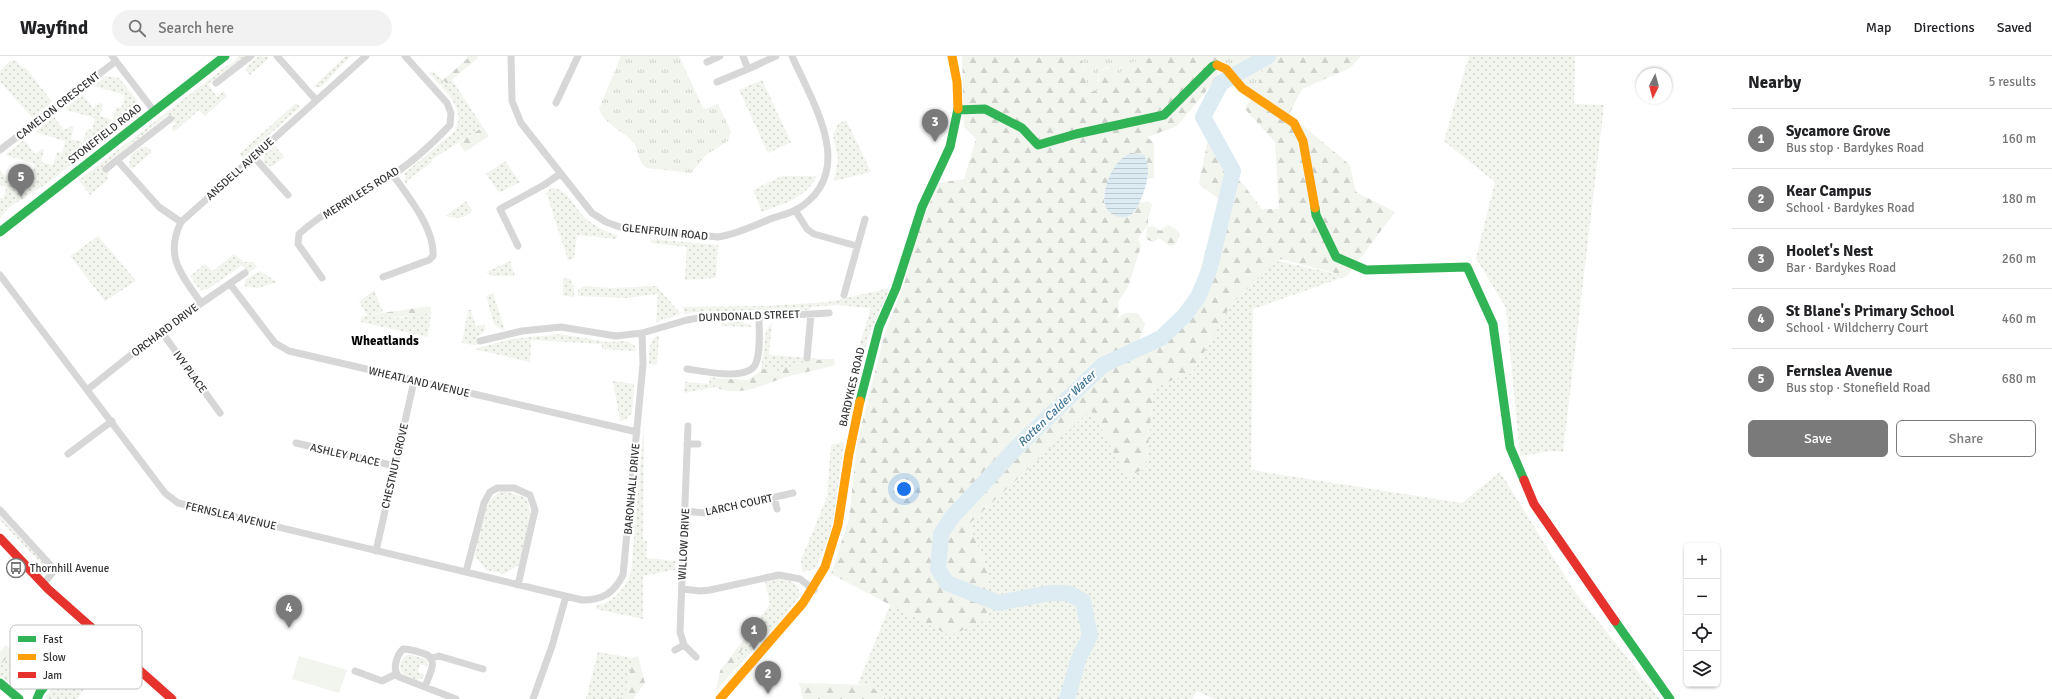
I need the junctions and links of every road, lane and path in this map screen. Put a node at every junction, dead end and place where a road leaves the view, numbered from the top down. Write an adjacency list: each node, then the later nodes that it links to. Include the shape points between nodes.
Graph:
1 (252, 56): 17 (street)
2 (278, 56): 18 (street)
3 (366, 56): 18 (street, ANSDELL AVENUE)
4 (405, 56): 28 (street, MERRYLEES ROAD, via 446,103 452,120 434,141)
5 (511, 56): 27 (street, GLENFRUIN ROAD, via 511,89 515,113)
6 (578, 56): 19 (street)
7 (720, 56): 14 (street)
8 (742, 56): 15 (street)
9 (776, 56): 15 (street)
10 (792, 56): 30 (street, GLENFRUIN ROAD, via 827,136 829,155 828,168 820,186 811,198)
11 (952, 56): 20 (street, BARDYKES ROAD, via 957,77)
12 (223, 57): 21 (street, STONEFIELD ROAD)
13 (114, 59): 21 (street); 23 (street, CAMELON CRESCENT)
14 (707, 62)
15 (748, 68): 16 (street)
16 (717, 82)
17 (216, 83)
18 (316, 100): 24 (street, ANSDELL AVENUE)
19 (556, 103)
20 (958, 110): 73 (street, BARDYKES ROAD, via 949,148 922,208 895,291 877,331 851,441 837,533 826,566); 93 (street, via 985,109 1022,128 1038,145 1164,115 1213,66 1219,65 1226,69 1242,88 1294,123 1303,141 1316,215 1336,257 1366,270 1467,267 1493,324 1510,447 1534,504)
21 (154, 111): 33 (street, STONEFIELD ROAD)
22 (170, 119): 25 (street)
23 (0, 150)
24 (254, 157): 29 (street); 32 (street, ANSDELL AVENUE)
25 (117, 160): 26 (street); 32 (street, via 160,207)
26 (106, 169)
27 (560, 174): 30 (street, GLENFRUIN ROAD, via 592,213 620,227 718,237 732,235); 34 (street, via 500,208)
28 (393, 175): 38 (street, via 421,216 434,250 433,256 428,260); 39 (street, MERRYLEES ROAD, via 346,201 299,234 298,244)
29 (288, 195)
30 (795, 210): 35 (street, via 814,234)
31 (865, 219): 35 (street)
32 (181, 222): 42 (street, via 174,244 174,257 182,276)
33 (0, 232)
34 (518, 246)
35 (857, 246): 41 (street)
36 (245, 273): 40 (street, ORCHARD DRIVE)
37 (0, 275): 52 (street, FERNSLEA AVENUE)
38 (383, 277)
39 (322, 278)
40 (230, 284): 42 (street, ORCHARD DRIVE); 51 (street, WHEATLAND AVENUE, via 275,343 289,352)
41 (844, 295)
42 (201, 303): 46 (street, ORCHARD DRIVE)
43 (829, 313): 44 (street, DUNDONALD STREET)
44 (811, 314): 45 (street, DUNDONALD STREET); 49 (street, DUNDONALD STREET)
45 (760, 317): 47 (street, DUNDONALD STREET, via 699,317); 50 (street, via 757,362 751,371 740,374)
46 (161, 331): 52 (street, ORCHARD DRIVE); 53 (street, IVY PLACE)
47 (642, 334): 48 (street, DUNDONALD STREET, via 616,336 561,327 522,331); 56 (street, BARONHALL DRIVE, via 643,364)
48 (480, 341)
49 (806, 358)
50 (687, 370)
51 (414, 381): 56 (street, WHEATLAND AVENUE); 61 (street, CHESTNUT GROVE)
52 (87, 390): 54 (street, FERNSLEA AVENUE)
53 (220, 413)
54 (112, 421): 60 (street); 68 (street, FERNSLEA AVENUE, via 165,493 178,503)
55 (688, 426): 58 (street, WILLOW DRIVE)
56 (637, 432): 74 (street, BARONHALL DRIVE, via 623,575 618,586 604,597 582,600)
57 (296, 444): 61 (street, ASHLEY PLACE)
58 (687, 444): 59 (street); 66 (street, WILLOW DRIVE)
59 (698, 444)
60 (68, 454)
61 (395, 466): 68 (street, CHESTNUT GROVE)
62 (792, 493): 63 (street, LARCH COURT)
63 (774, 498): 64 (street); 66 (street, LARCH COURT, via 705,513)
64 (777, 509)
65 (0, 510): 70 (street, via 56,570)
66 (685, 511): 72 (street, WILLOW DRIVE)
67 (0, 538): 70 (street)
68 (376, 550): 69 (street, FERNSLEA AVENUE)
69 (466, 572): 71 (street, FERNSLEA AVENUE); 71 (street, via 486,497 497,488 514,488 530,495 535,510)
70 (43, 584): 75 (street)
71 (518, 584): 74 (street, FERNSLEA AVENUE)
72 (682, 589): 73 (street, via 710,590 779,575 800,579); 76 (street, WILLOW DRIVE, via 680,632)
73 (814, 590): 92 (street, BARDYKES ROAD, via 798,612)
74 (566, 596): 91 (street)
75 (89, 625)
76 (684, 645): 77 (street); 78 (street)
77 (675, 650)
78 (696, 656)
79 (432, 658): 80 (street, via 439,656); 83 (street, via 430,655 403,649 399,653 395,667); 85 (street, via 433,664)
80 (483, 669)
81 (355, 671): 83 (street, via 382,681)
82 (142, 672): 89 (street)
83 (396, 674): 85 (street)
84 (0, 683): 87 (street)
85 (425, 687): 90 (street)
86 (42, 689): 88 (street)
87 (19, 699)
88 (37, 699)
89 (172, 699)
90 (456, 699)
91 (533, 699)
92 (720, 699)
93 (1670, 699)

